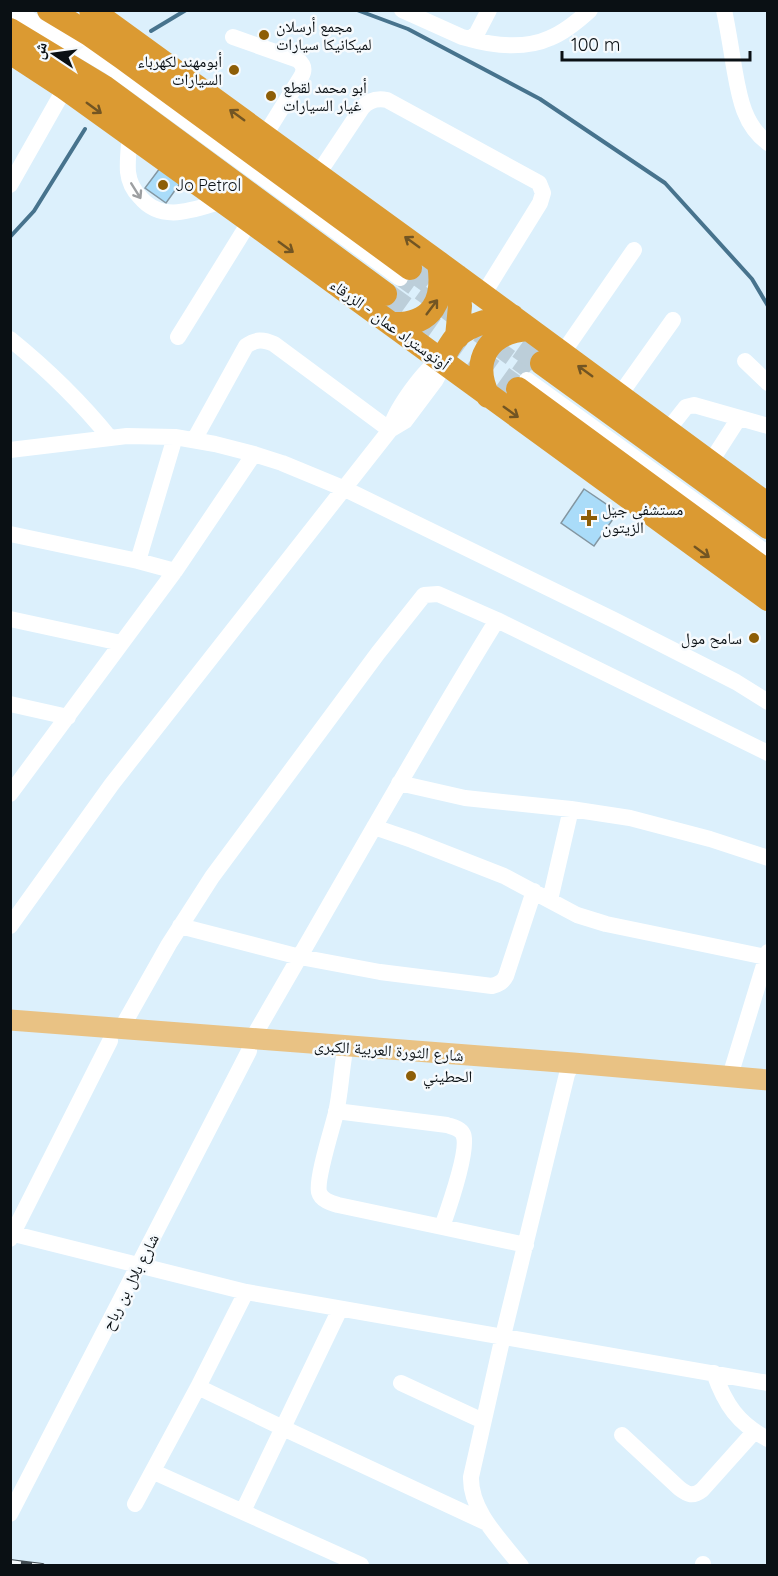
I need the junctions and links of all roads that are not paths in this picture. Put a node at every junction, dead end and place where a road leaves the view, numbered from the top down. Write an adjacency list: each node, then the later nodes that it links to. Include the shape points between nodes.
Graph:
1 (14, 10): 23 (street, via 128,80)
2 (49, 10): 23 (highway, via 123,58)
3 (402, 10): 11 (street)
4 (489, 10): 11 (street)
5 (590, 10): 11 (street, via 550,39 530,44 487,44)
6 (724, 10): 16 (street, via 741,105 760,138)
7 (96, 12): 15 (highway, one-way to 7)
8 (10, 18): 23 (street, via 72,52 135,94)
9 (10, 30): 23 (highway, أوتوستراد عمان - الزرقاء, via 104,87)
10 (233, 37): 15 (street, via 298,60 304,68)
11 (470, 39)
12 (10, 52): 13 (highway, أوتوستراد عمان - الزرقاء)
13 (66, 88): 14 (highway, أوتوستراد عمان - الزرقاء, one-way to 14); 18 (street)
14 (130, 134): 19 (highway, أوتوستراد عمان - الزرقاء); 19 (street, one-way to 19, via 130,182 150,207 181,213)
15 (265, 135): 17 (highway)
16 (768, 143)
17 (318, 174): 22 (highway, one-way to 17); 24 (street, via 362,108 381,99 539,183 543,193 540,203)
18 (10, 185)
19 (223, 201): 20 (highway, أوتوستراد عمان - الزرقاء)
20 (250, 220): 27 (highway, أوتوستراد عمان - الزرقاء, one-way to 27); 28 (street)
21 (634, 250): 33 (street)
22 (448, 269): 24 (highway); 27 (highway, one-way to 22, via 405,325 429,313); 29 (highway, via 460,306)
23 (397, 281)
24 (483, 295): 26 (highway)
25 (673, 320): 36 (street)
26 (520, 322): 29 (highway, via 483,322); 33 (highway); 35 (highway, via 491,344 484,356 482,383)
27 (391, 324): 31 (highway, أوتوستراد عمان - الزرقاء)
28 (178, 337)
29 (457, 337): 31 (highway)
30 (10, 339): 42 (street, via 64,387)
31 (441, 360): 35 (highway, أوتوستراد عمان - الزرقاء); 39 (street, via 424,374 396,413)
32 (745, 361): 34 (street)
33 (536, 372): 36 (highway, one-way to 33); 49 (highway); 51 (street, via 618,436); 52 (street); 55 (highway)
34 (768, 383)
35 (488, 396): 56 (highway, أوتوستراد عمان - الزرقاء, one-way to 56)
36 (619, 396): 40 (highway)
37 (739, 418): 38 (street); 40 (street, via 690,405); 46 (street)
38 (768, 426)
39 (390, 430): 43 (street, via 274,344 259,340 241,353); 47 (street)
40 (668, 431): 46 (highway)
41 (175, 436): 42 (street); 43 (street); 53 (street)
42 (110, 438): 44 (street)
43 (194, 440): 45 (street)
44 (10, 450)
45 (254, 454): 47 (street); 54 (street)
46 (710, 463): 48 (highway)
47 (345, 489): 60 (street, via 614,620); 71 (street, via 111,784)
48 (768, 505)
49 (768, 527)
50 (10, 534): 53 (street)
51 (768, 541)
52 (768, 554)
53 (138, 561): 54 (street)
54 (175, 571): 59 (street)
55 (768, 572)
56 (768, 599)
57 (10, 619): 59 (street)
58 (497, 620): 63 (street); 64 (street, شارع بلال بن رباح); 72 (street, via 438,594 424,595 226,858)
59 (121, 643): 62 (street)
60 (768, 702)
61 (10, 704): 62 (street)
62 (68, 717): 65 (street)
63 (768, 753)
64 (399, 783): 66 (street, via 465,798); 67 (street, شارع بلال بن رباح)
65 (11, 792)
66 (571, 809): 68 (street, via 630,818); 70 (street)
67 (374, 827): 69 (street, via 456,856); 74 (street, شارع بلال بن رباح)
68 (768, 858)
69 (534, 891): 70 (street); 74 (street, via 506,976 492,986)
70 (550, 900): 73 (street, via 606,924)
71 (10, 926)
72 (180, 926): 74 (street); 78 (street)
73 (767, 955): 75 (street)
74 (300, 957): 79 (street, شارع بلال بن رباح)
75 (764, 980): 82 (street)
76 (10, 1020): 78 (main road, شارع الثورة العربية الكبرى)
77 (10, 1033): 78 (main road, شارع الثورة العربية الكبرى)
78 (115, 1035): 79 (main road, شارع الثورة العربية الكبرى); 87 (street)
79 (251, 1045): 80 (main road, شارع الثورة العربية الكبرى); 81 (main road, شارع الثورة العربية الكبرى); 89 (street, شارع بلال بن رباح)
80 (344, 1057): 81 (main road, شارع الثورة العربية الكبرى); 85 (street)
81 (570, 1069): 82 (main road, شارع الثورة العربية الكبرى); 84 (main road, شارع الثورة العربية الكبرى); 88 (street)
82 (730, 1076): 83 (main road, شارع الثورة العربية الكبرى)
83 (768, 1080)
84 (768, 1092)
85 (336, 1111): 86 (street, via 320,1177 322,1197 338,1205); 86 (street, via 460,1130 465,1147)
86 (442, 1227): 88 (street)
87 (11, 1235): 89 (street)
88 (526, 1245): 92 (street)
89 (138, 1266): 90 (street); 104 (street, شارع بلال بن رباح)
90 (246, 1292): 91 (street); 96 (street)
91 (340, 1309): 92 (street); 98 (street)
92 (503, 1336): 93 (street); 97 (street)
93 (714, 1373): 95 (street); 100 (street, via 731,1409)
94 (401, 1383): 97 (street)
95 (768, 1383)
96 (198, 1387): 98 (street); 101 (street)
97 (483, 1421): 105 (street, via 471,1484 477,1506)
98 (283, 1428): 103 (street); 105 (street)
99 (622, 1435): 100 (street, via 691,1495 702,1490)
100 (761, 1436)
101 (154, 1472): 102 (street); 103 (street)
102 (135, 1504)
103 (243, 1511): 106 (street)
104 (10, 1514)
105 (488, 1523): 107 (street)
106 (361, 1565)
107 (521, 1566)

